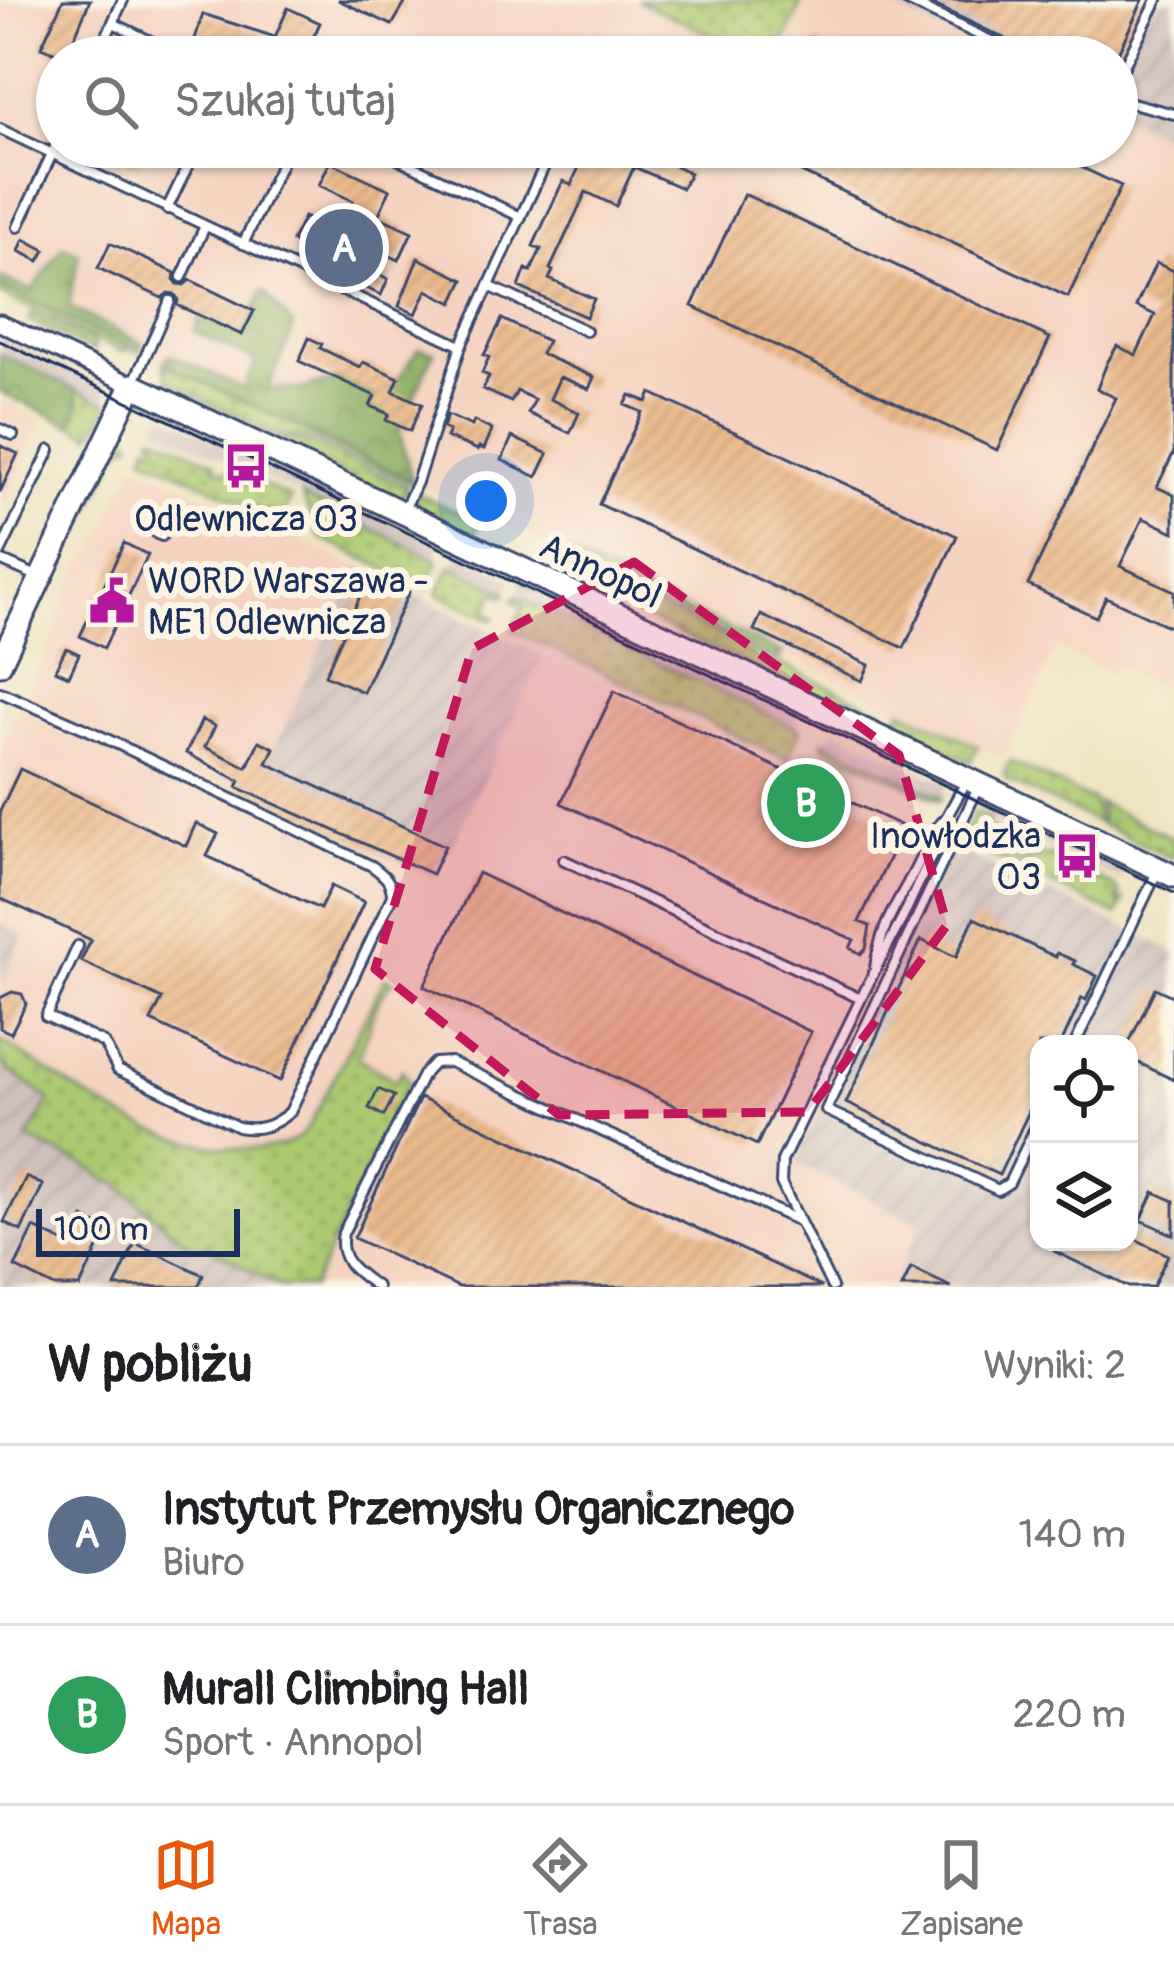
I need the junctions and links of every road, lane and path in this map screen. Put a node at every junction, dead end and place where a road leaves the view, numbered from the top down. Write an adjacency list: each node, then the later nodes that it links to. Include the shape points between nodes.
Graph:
1 (123, 0): 4 (lane)
2 (904, 0): 7 (lane)
3 (1156, 0): 8 (lane)
4 (112, 23): 5 (lane); 6 (lane)
5 (106, 36)
6 (140, 36)
7 (980, 36)
8 (1138, 37)
9 (1138, 105): 10 (lane)
10 (1174, 114)
11 (0, 129): 12 (lane)
12 (36, 146)
13 (45, 168): 22 (lane)
14 (83, 168): 19 (lane)
15 (186, 168): 19 (lane)
16 (279, 168): 23 (lane)
17 (417, 168): 20 (lane)
18 (544, 168): 20 (lane)
19 (167, 209): 21 (lane)
20 (521, 217): 25 (lane)
21 (205, 226): 23 (lane); 24 (lane)
22 (17, 227)
23 (243, 244): 29 (lane)
24 (182, 277)
25 (489, 286): 28 (lane); 29 (lane)
26 (170, 302): 30 (lane)
27 (0, 323): 30 (street, Annopol)
28 (586, 331)
29 (460, 346): 34 (lane)
30 (132, 386): 34 (street, Annopol); 36 (street)
31 (0, 429): 32 (lane)
32 (13, 435)
33 (50, 451): 35 (lane)
34 (402, 513): 39 (street, Annopol)
35 (0, 556): 36 (lane)
36 (40, 578): 37 (street)
37 (0, 664)
38 (0, 692): 42 (lane, via 372,866 392,885 290,1112 265,1128 238,1127 118,1070 104,1043 46,1016)
39 (974, 783): 41 (street, Annopol); 43 (lane, via 933,831 886,921); 45 (lane, via 826,1110 998,1190)
40 (565, 860): 43 (lane)
41 (1166, 873): 44 (lane)
42 (78, 946)
43 (860, 999): 46 (lane, via 780,1168)
44 (1080, 1035)
45 (1030, 1139)
46 (799, 1221): 47 (lane, via 450,1062 434,1064 340,1244 348,1265); 48 (lane)
47 (377, 1287)
48 (832, 1287)

